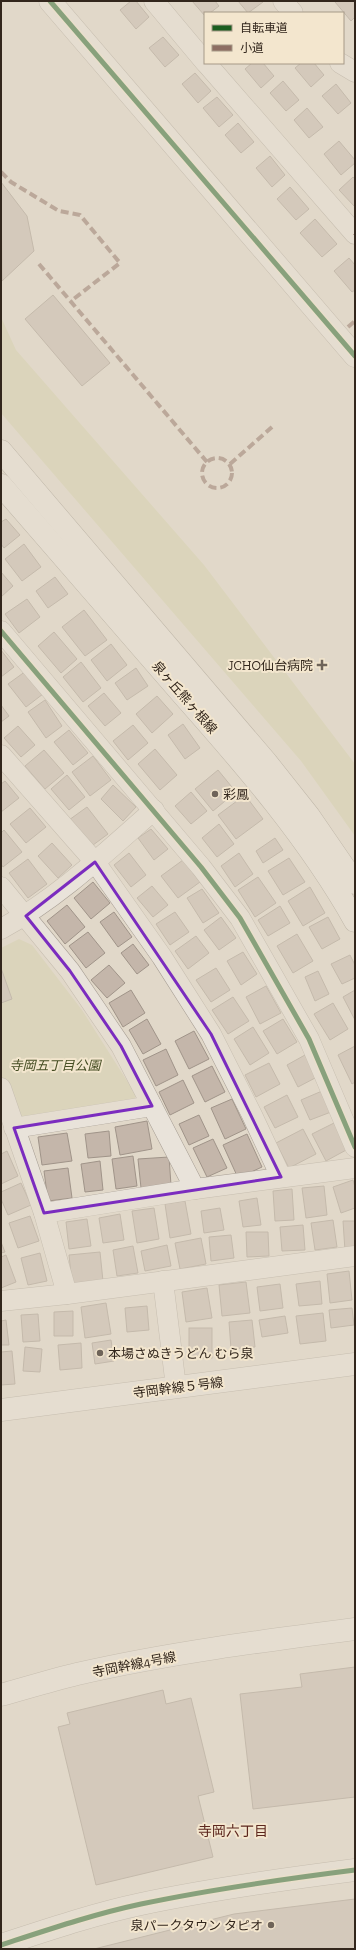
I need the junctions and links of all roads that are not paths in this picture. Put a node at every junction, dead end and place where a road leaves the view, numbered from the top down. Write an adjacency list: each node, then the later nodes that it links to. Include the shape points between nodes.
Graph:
1 (50, 1): 10 (street)
2 (154, 1): 5 (street)
3 (283, 1): 4 (street)
4 (292, 12)
5 (204, 62)
6 (206, 64): 9 (street)
7 (342, 64): 8 (street)
8 (355, 72)
9 (355, 234)
10 (355, 356)
11 (1, 451): 17 (street, 泉ヶ丘熊ヶ根線, via 267,763 309,816)
12 (1, 485): 20 (street, 泉ヶ丘熊ヶ根線, via 231,750 313,856)
13 (1, 631): 15 (street)
14 (1, 755): 16 (street)
15 (154, 810): 16 (street); 25 (street, via 240,918 309,1039)
16 (95, 862): 19 (street); 27 (street, via 162,957 211,1034)
17 (355, 883)
18 (1, 887): 19 (street)
19 (26, 916): 21 (street); 23 (street, via 70,971 121,1046)
20 (355, 920)
21 (1, 929)
22 (1, 1088): 24 (street)
23 (152, 1106): 24 (street); 28 (street)
24 (14, 1128): 29 (street)
25 (355, 1147)
26 (355, 1168): 27 (street)
27 (281, 1177): 28 (street)
28 (195, 1189): 29 (street)
29 (44, 1213): 32 (street)
30 (355, 1256): 31 (street)
31 (163, 1281): 32 (street); 35 (street)
32 (68, 1294): 33 (street)
33 (1, 1301)
34 (355, 1364): 35 (street, 寺岡幹線５号線)
35 (176, 1387): 36 (street, 寺岡幹線５号線)
36 (1, 1410)
37 (355, 1629): 38 (street, 寺岡幹線4号線, via 268,1640 77,1674)
38 (1, 1695)
39 (355, 1870): 40 (street, via 234,1887 141,1904 82,1919)
40 (1, 1945)

